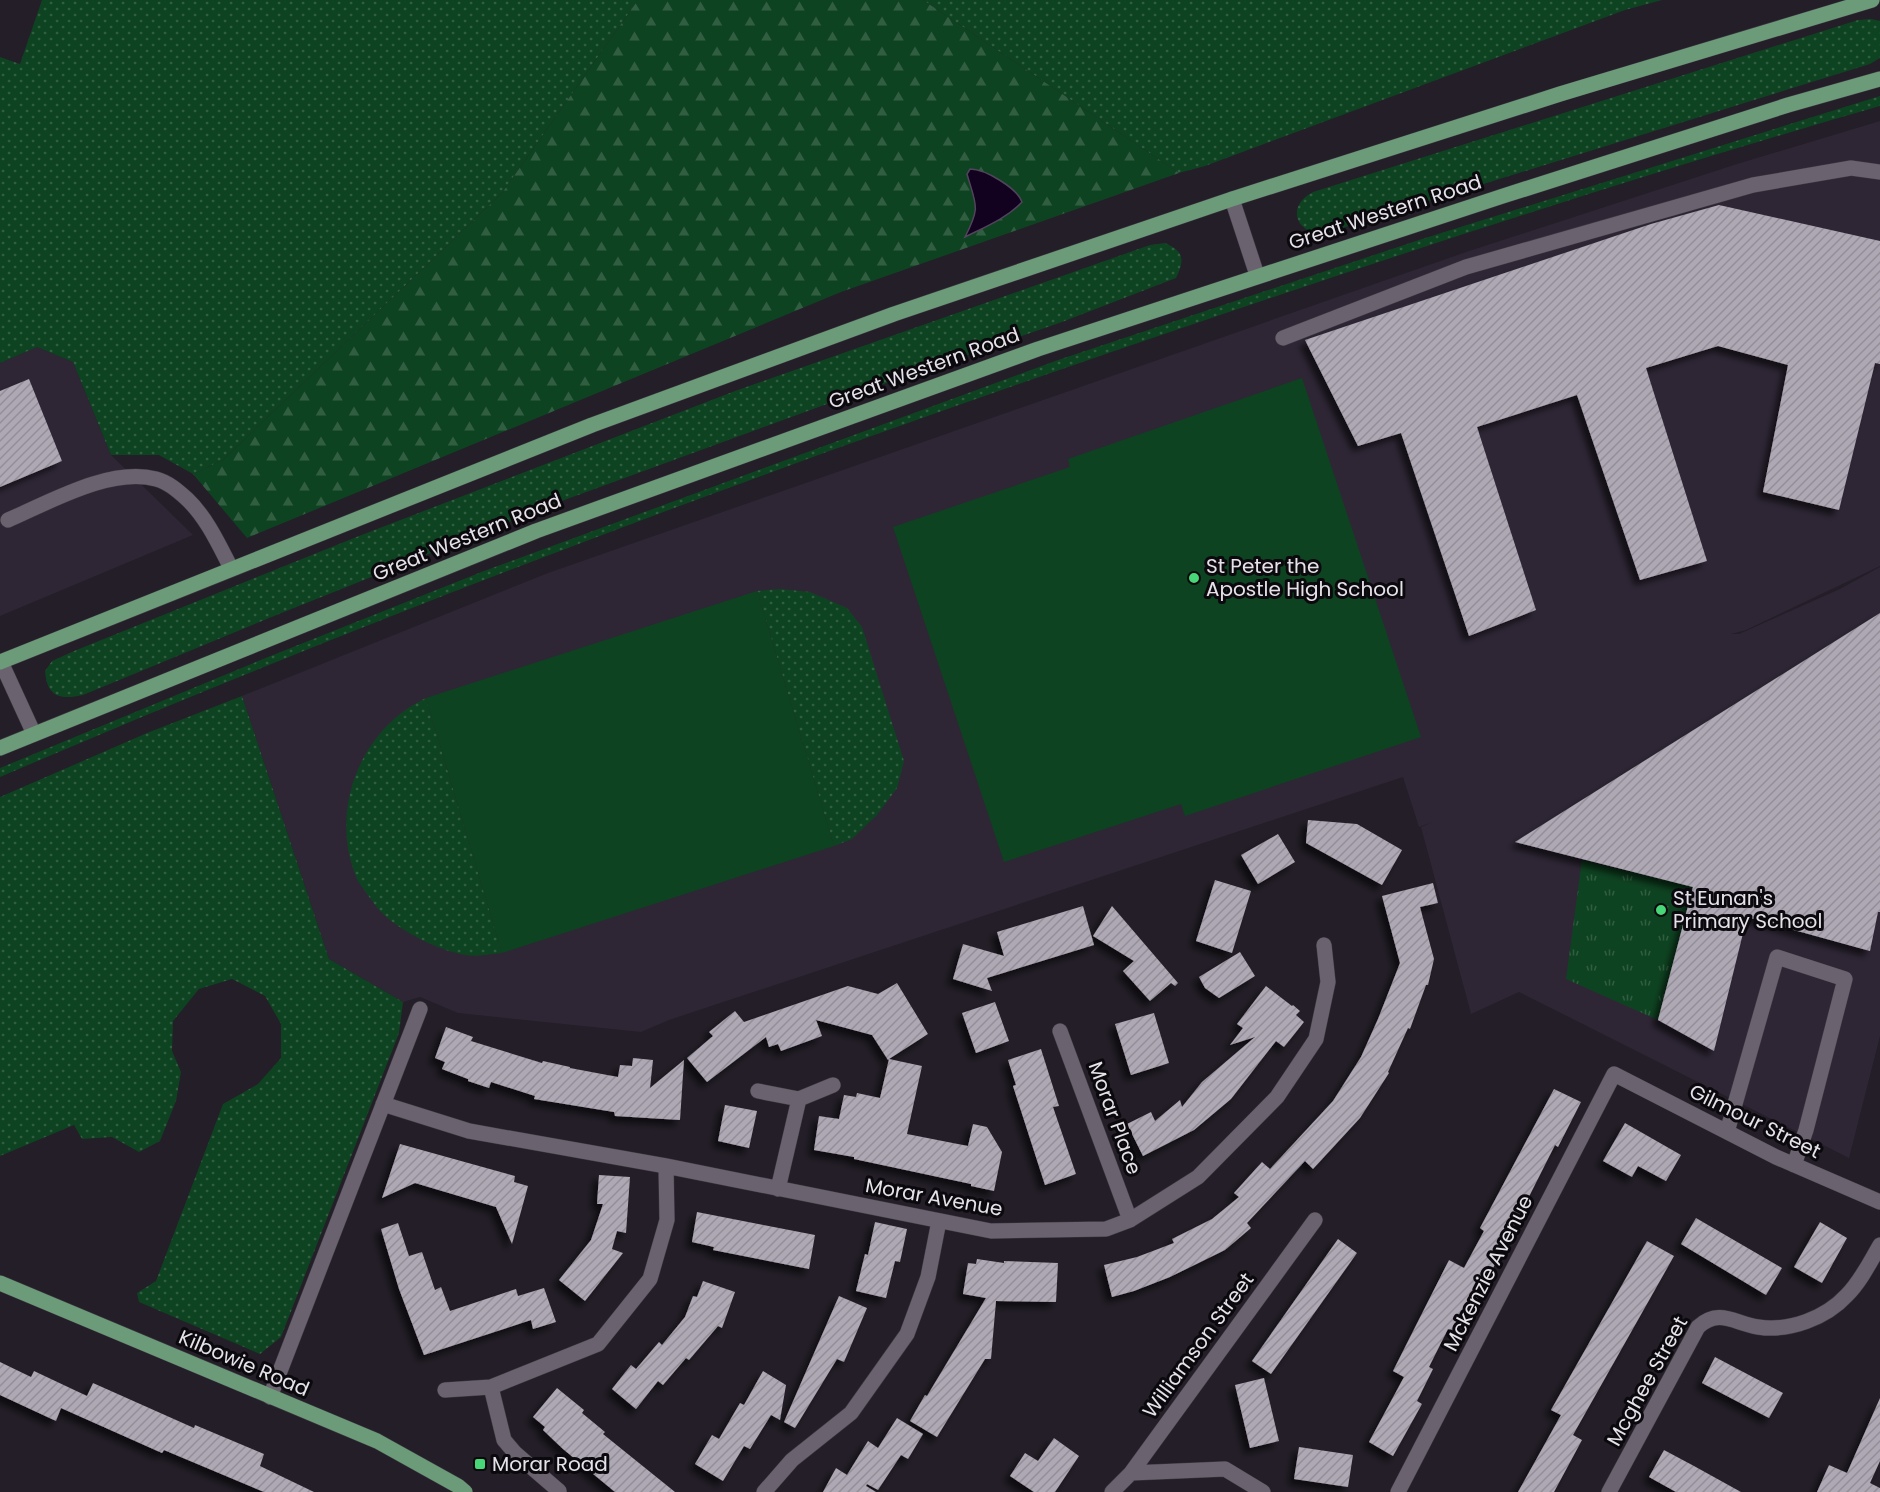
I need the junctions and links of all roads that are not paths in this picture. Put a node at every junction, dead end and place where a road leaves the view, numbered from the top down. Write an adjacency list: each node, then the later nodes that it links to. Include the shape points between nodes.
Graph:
1 (1872, 0): 4 (main road)
2 (1880, 79): 5 (main road, Great Western Road)
3 (1880, 172): 6 (street, via 1851,168 1753,185 1466,267)
4 (1232, 199): 5 (street); 8 (main road, via 894,314 603,421)
5 (1257, 276): 10 (main road, Great Western Road, via 1027,353 548,527)
6 (1283, 338)
7 (8, 520): 8 (street, via 85,487 118,478 159,480 188,500 205,521)
8 (231, 568): 9 (main road)
9 (1, 662): 10 (street)
10 (34, 734): 11 (main road, Great Western Road)
11 (0, 748)
12 (1324, 945): 25 (street, Morar Avenue, via 1328,982 1316,1039 1277,1097 1198,1177)
13 (420, 1009): 19 (street)
14 (1060, 1030): 25 (street, Morar Place)
15 (1614, 1074): 20 (street, Gilmour Street); 39 (street, Mckenzie Avenue)
16 (833, 1084): 18 (street)
17 (758, 1091): 18 (street)
18 (799, 1099): 23 (street)
19 (382, 1104): 22 (street, Morar Avenue, via 469,1131); 32 (street)
20 (1727, 1132): 21 (street, Gilmour Street); 21 (street, via 1777,957 1845,979)
21 (1794, 1165): 24 (street, Gilmour Street)
22 (666, 1166): 23 (street, Morar Avenue); 30 (street, via 668,1220 650,1279 598,1344)
23 (778, 1189): 27 (street, Morar Avenue)
24 (1880, 1202)
25 (1130, 1220): 27 (street, Morar Avenue, via 1106,1229 991,1232)
26 (1315, 1220): 33 (street, Williamson Street)
27 (939, 1221): 36 (street, via 928,1277 907,1335 850,1413 792,1460)
28 (1880, 1245): 40 (street, Mcghee Street, via 1846,1296 1815,1318 1761,1327 1713,1317 1698,1326)
29 (0, 1283): 32 (main road, Kilbowie Road)
30 (490, 1387): 31 (street); 34 (street, via 504,1440)
31 (445, 1390)
32 (270, 1397): 35 (main road, Kilbowie Road, via 376,1441)
33 (1131, 1473): 37 (street, Williamson Street); 38 (street, via 1225,1469)
34 (560, 1491)
35 (465, 1492)
36 (764, 1492)
37 (1112, 1492)
38 (1263, 1492)
39 (1398, 1492)
40 (1610, 1492)

